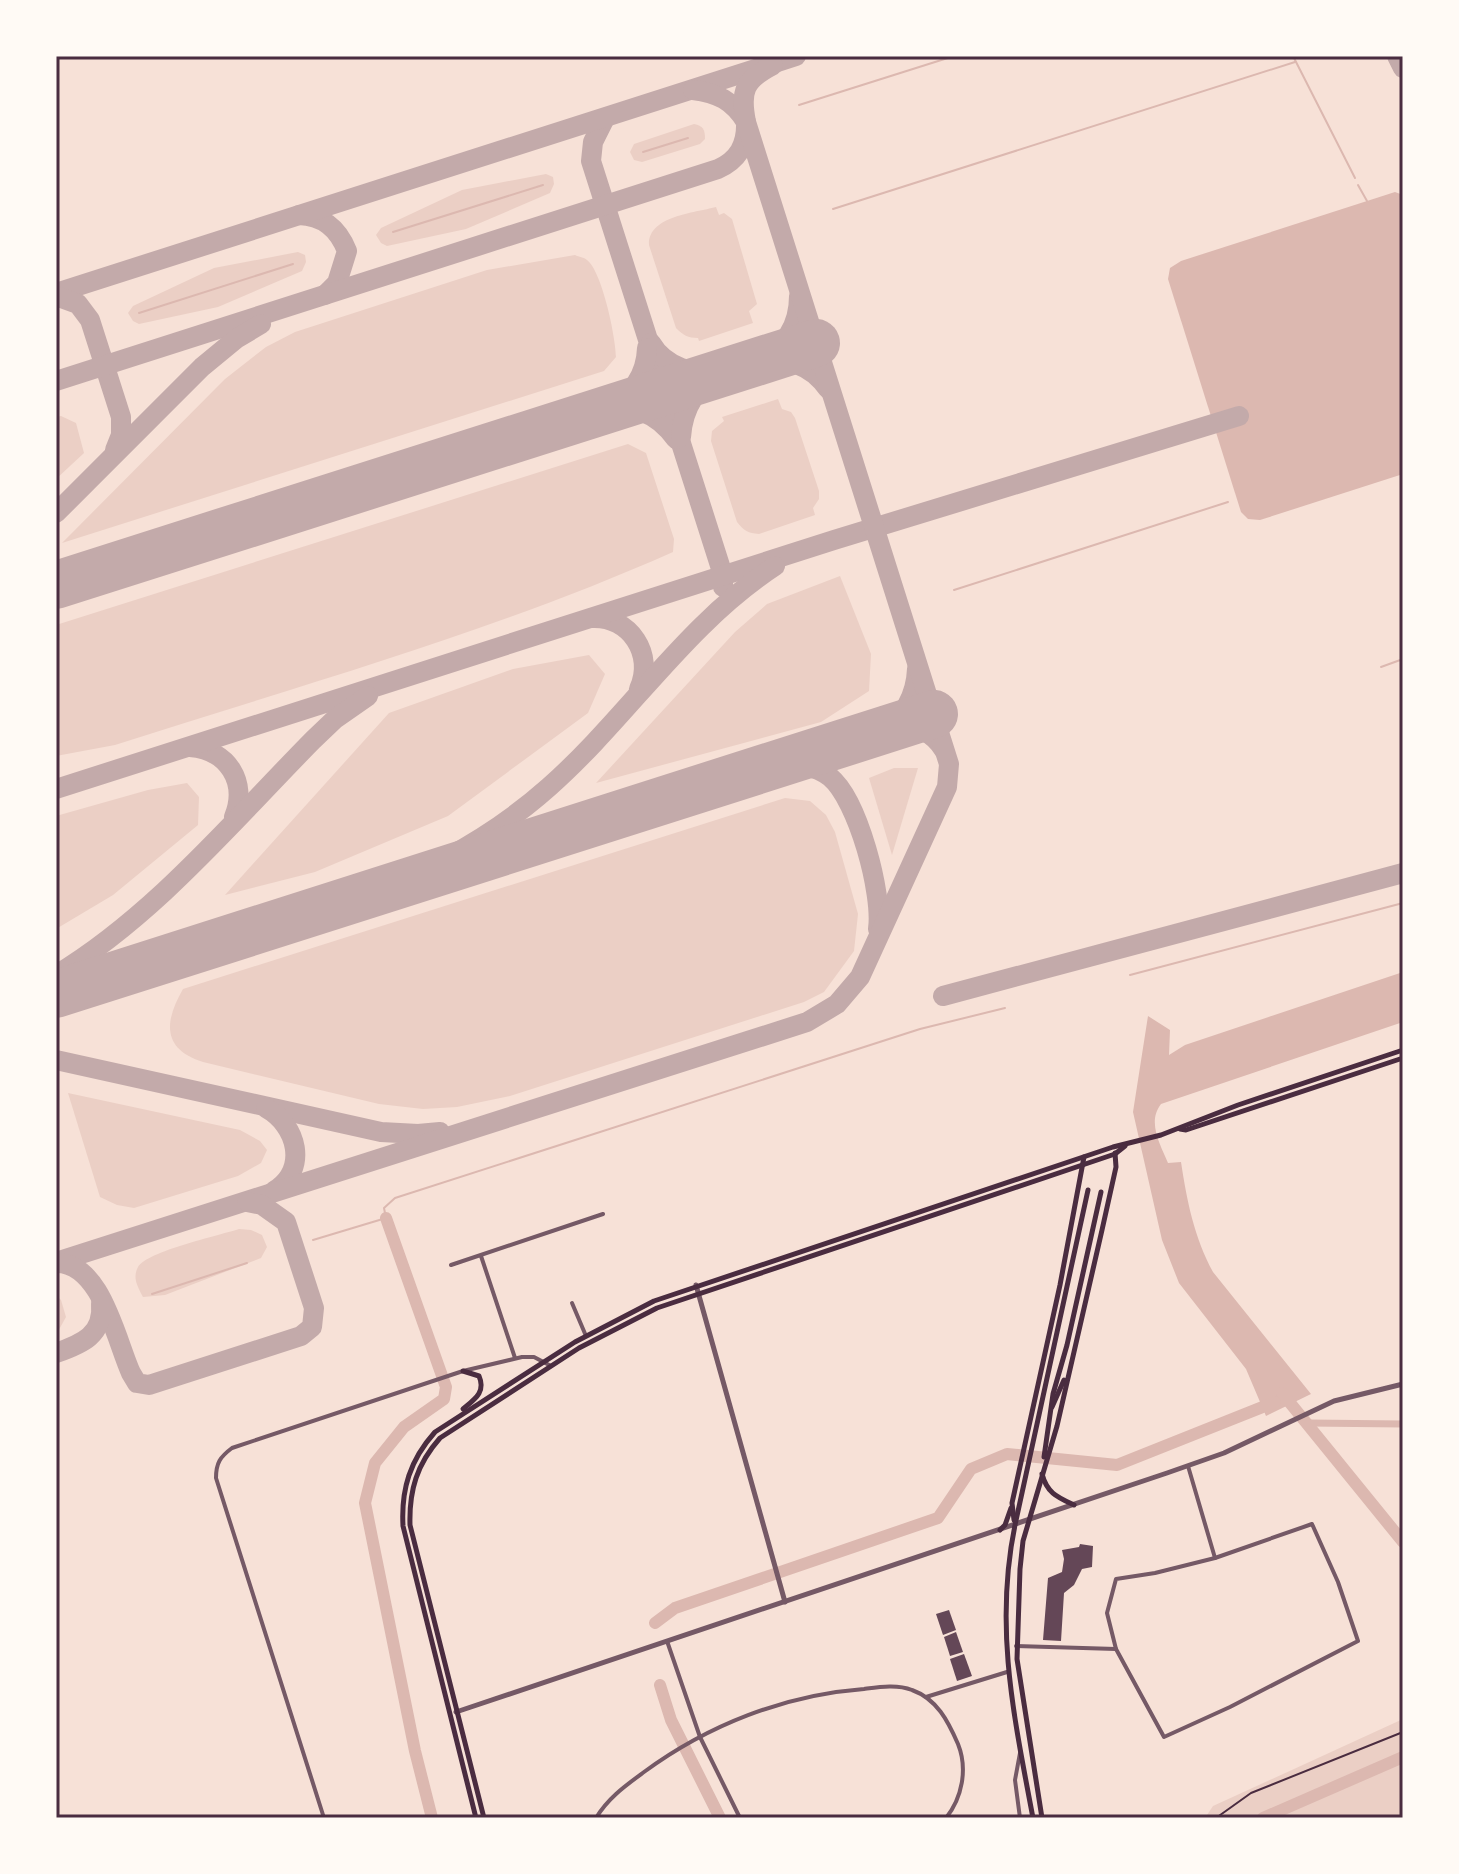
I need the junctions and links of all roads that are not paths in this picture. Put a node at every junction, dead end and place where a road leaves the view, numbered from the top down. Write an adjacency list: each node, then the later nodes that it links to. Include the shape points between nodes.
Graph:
1 (1403, 1050): 3 (main road)
2 (1403, 1058): 3 (main road)
3 (1179, 1129): 4 (main road)
4 (1125, 1146): 5 (main road); 6 (main road)
5 (1113, 1147): 6 (main road); 7 (main road)
6 (1115, 1154): 8 (main road); 18 (main road)
7 (1084, 1157): 8 (main road); 14 (main road)
8 (1082, 1165): 15 (main road); 28 (main road)
9 (1088, 1190): 31 (main road)
10 (1101, 1192): 24 (main road)
11 (603, 1214): 12 (street)
12 (481, 1256): 13 (street); 19 (street)
13 (451, 1265)
14 (696, 1285): 15 (street); 17 (main road)
15 (698, 1293): 21 (main road, via 617,1327); 34 (street)
16 (572, 1303): 17 (street)
17 (586, 1336): 20 (main road)
18 (1072, 1357): 24 (main road); 27 (main road)
19 (515, 1358): 20 (street); 22 (street)
20 (545, 1361): 21 (street); 25 (main road)
21 (551, 1366): 40 (main road, via 440,1438 413,1484 410,1525)
22 (463, 1371): 25 (main road, via 479,1376 481,1391); 43 (street, via 232,1448 216,1465)
23 (1403, 1384): 26 (street, via 1334,1401)
24 (1050, 1411): 27 (main road)
25 (450, 1420): 40 (main road, via 423,1446 405,1482 402,1503 408,1552)
26 (1188, 1466): 29 (street); 33 (street)
27 (1041, 1472): 29 (main road, via 1055,1497); 30 (main road)
28 (1012, 1503): 31 (main road); 32 (main road)
29 (1074, 1505): 30 (street)
30 (1029, 1520): 31 (street); 36 (main road)
31 (1015, 1525): 32 (street); 38 (main road, via 1006,1596)
32 (1000, 1530): 34 (street)
33 (1215, 1558): 37 (street, via 1116,1579 1107,1613); 37 (street, via 1312,1524 1358,1641 1164,1737)
34 (785, 1602): 35 (street)
35 (667, 1641): 40 (street); 41 (street)
36 (1016, 1646): 37 (street); 51 (main road)
37 (1116, 1649)
38 (1007, 1672): 39 (street); 42 (main road)
39 (926, 1697): 41 (street, via 902,1687 834,1691 759,1710); 48 (street, via 950,1724 960,1750 963,1776 956,1805)
40 (453, 1713): 44 (main road); 45 (main road)
41 (698, 1738): 46 (street, via 611,1797); 47 (street)
42 (1020, 1750): 49 (street, via 1015,1780); 50 (main road)
43 (324, 1818)
44 (476, 1818)
45 (484, 1818)
46 (596, 1818)
47 (740, 1818)
48 (946, 1818)
49 (1020, 1818)
50 (1033, 1818)
51 (1042, 1818)

